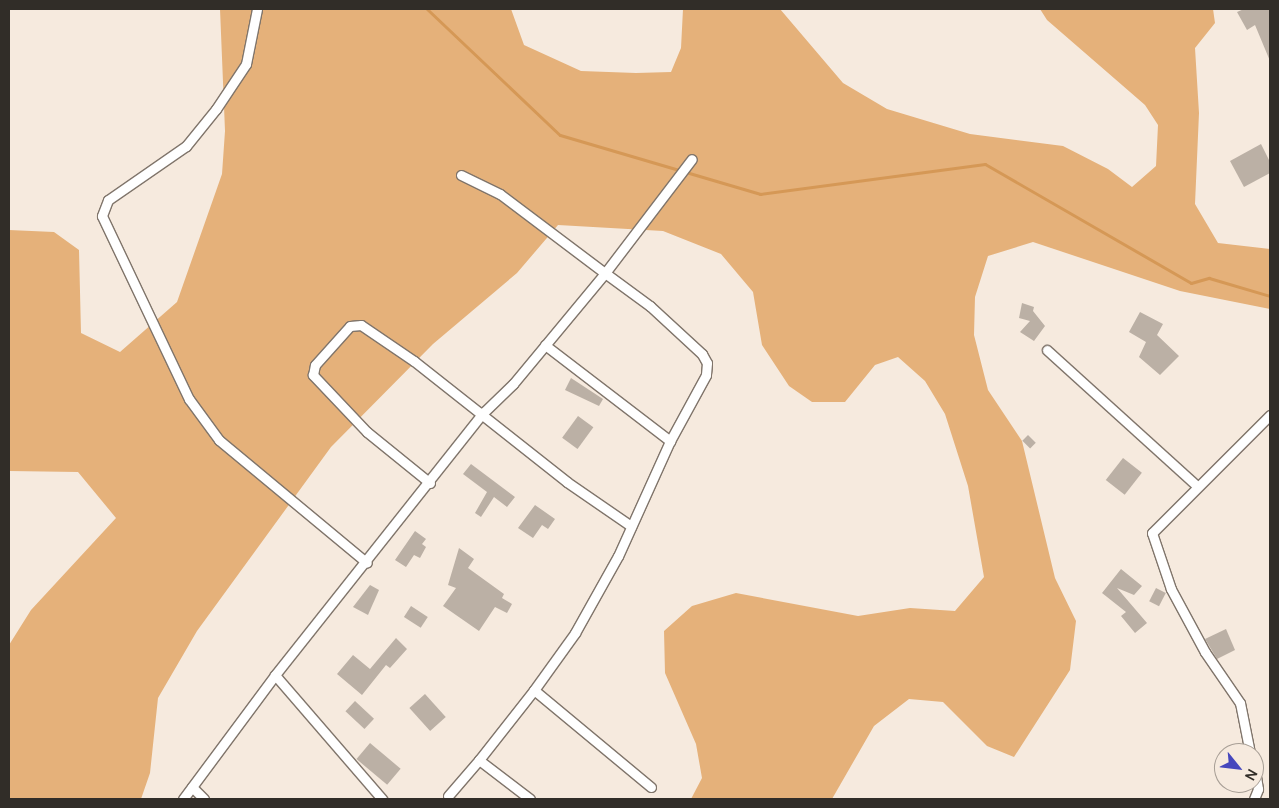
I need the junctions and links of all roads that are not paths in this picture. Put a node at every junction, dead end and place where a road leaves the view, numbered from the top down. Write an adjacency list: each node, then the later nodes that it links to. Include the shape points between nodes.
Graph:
1 (257, 9): 13 (street, via 246,64 216,110 186,146 108,200 102,216 189,399 220,440)
2 (692, 159): 4 (street)
3 (461, 175): 4 (street, via 500,194)
4 (605, 273): 5 (street); 9 (street, via 650,306 707,362 706,374)
5 (545, 345): 7 (street); 9 (street)
6 (1047, 350): 11 (street)
7 (483, 413): 10 (street); 10 (street, via 361,325 350,326 315,365 313,375 340,404); 12 (street, via 567,482)
8 (1270, 415): 11 (street)
9 (670, 441): 12 (street)
10 (430, 483): 13 (street)
11 (1196, 484): 16 (street, via 1155,527 1152,540 1170,589 1205,652 1240,703)
12 (631, 526): 15 (street, via 576,633)
13 (367, 563): 14 (street)
14 (275, 675): 18 (street); 23 (street)
15 (534, 690): 17 (street); 19 (street)
16 (1248, 743)
17 (479, 760): 20 (street); 24 (street)
18 (192, 787): 21 (street); 22 (street)
19 (651, 787)
20 (447, 798)
21 (183, 799)
22 (204, 799)
23 (382, 799)
24 (530, 799)

